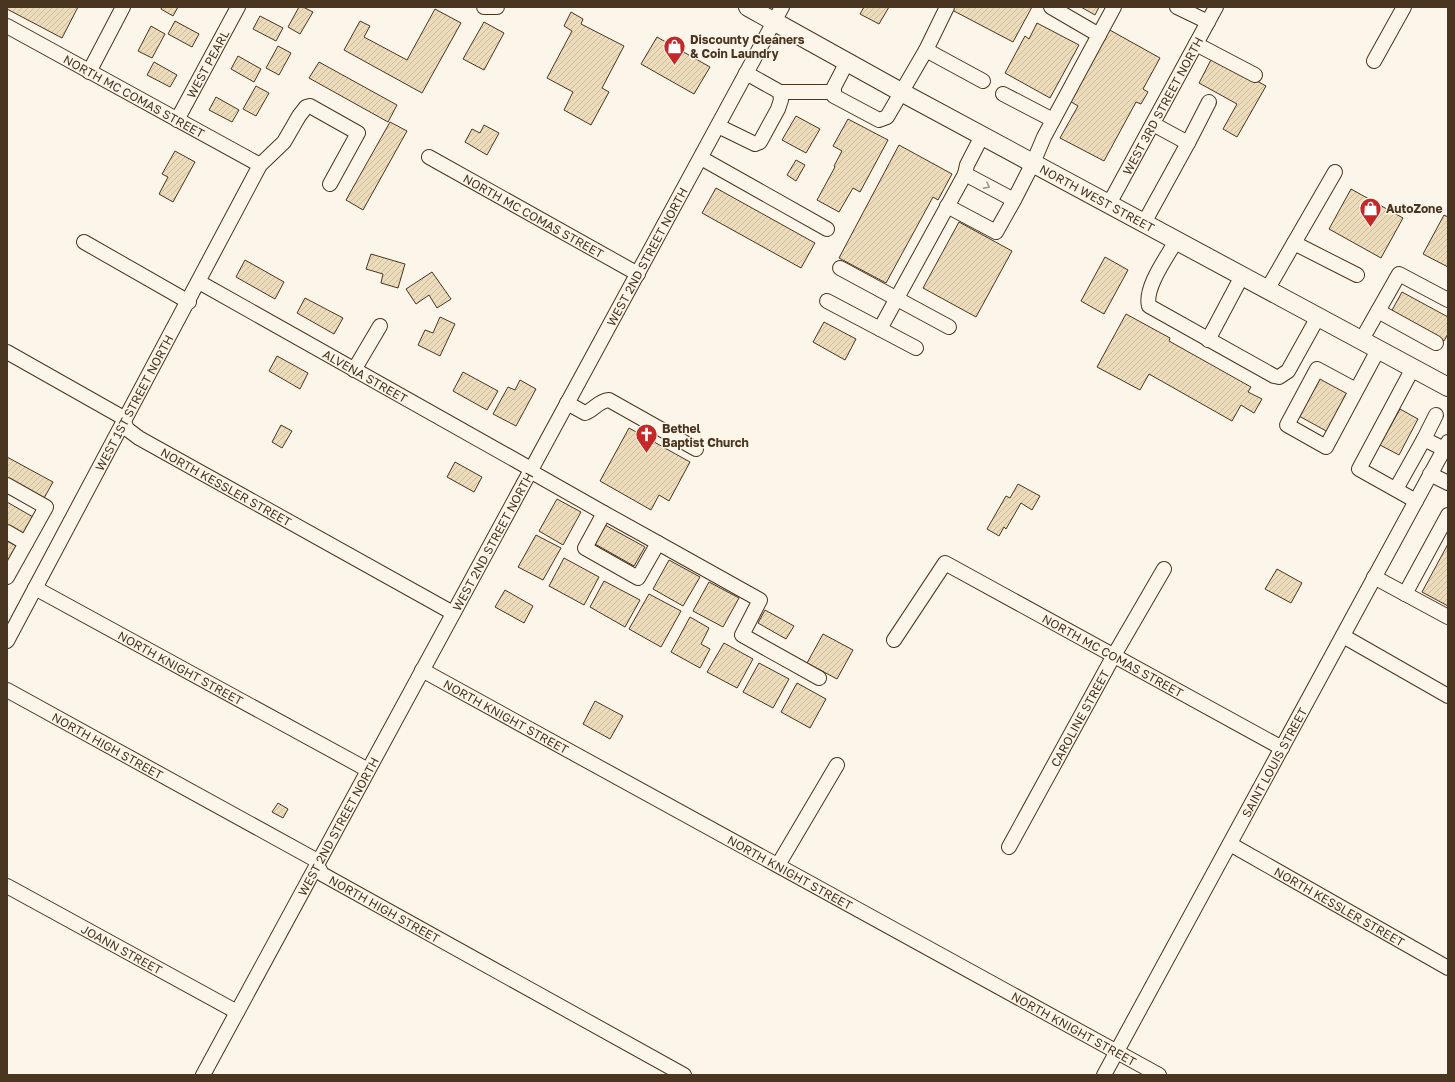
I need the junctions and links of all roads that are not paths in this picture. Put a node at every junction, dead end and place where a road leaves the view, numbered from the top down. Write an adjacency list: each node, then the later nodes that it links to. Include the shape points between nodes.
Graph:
1 (123, 7): 20 (street)
2 (238, 7): 29 (street, WEST PEARL)
3 (484, 7): 4 (street)
4 (497, 7)
5 (748, 7): 12 (main road, NORTH WEST STREET)
6 (947, 7): 17 (street)
7 (1050, 7): 15 (street)
8 (1114, 7): 15 (street)
9 (1216, 7): 13 (street, WEST 3RD STREET NORTH)
10 (1404, 7): 18 (street)
11 (1184, 9): 13 (street)
12 (778, 14): 19 (main road, NORTH WEST STREET); 21 (street, WEST 2ND STREET NORTH)
13 (1208, 22): 16 (street, WEST 3RD STREET NORTH)
14 (7, 26): 20 (street, NORTH MC COMAS STREET)
15 (1099, 35): 30 (street)
16 (1196, 44): 22 (street); 31 (street, WEST 3RD STREET NORTH)
17 (926, 50): 23 (street); 26 (street)
18 (1374, 61)
19 (848, 62): 25 (street); 26 (main road, NORTH WEST STREET)
20 (90, 72): 29 (street, NORTH MC COMAS STREET)
21 (746, 74): 24 (street); 32 (street, WEST 2ND STREET NORTH)
22 (1255, 75)
23 (983, 81)
24 (780, 92): 25 (street); 32 (street, via 778,109 760,142 749,143)
25 (833, 92): 26 (street, via 834,96 879,120 887,117)
26 (901, 92): 33 (main road, NORTH WEST STREET)
27 (1003, 94): 30 (street)
28 (1209, 102): 34 (street)
29 (177, 120): 38 (street, NORTH MC COMAS STREET)
30 (1053, 120): 37 (street)
31 (1153, 124): 34 (street); 43 (street, WEST 3RD STREET NORTH)
32 (718, 126): 36 (street, WEST 2ND STREET NORTH)
33 (982, 136): 37 (main road, NORTH WEST STREET); 40 (street, via 967,164)
34 (1188, 143): 45 (street)
35 (429, 157): 51 (street, NORTH MC COMAS STREET)
36 (701, 158): 46 (street); 51 (street, WEST 2ND STREET NORTH)
37 (1033, 163): 42 (street); 43 (main road, NORTH WEST STREET)
38 (260, 165): 41 (street, WEST 1ST STREET NORTH, via 284,142 298,116 310,106 358,133); 54 (street, WEST 1ST STREET NORTH)
39 (1335, 172): 49 (street)
40 (965, 174): 42 (street, one-way to 42); 44 (street)
41 (330, 184)
42 (1014, 200): 44 (street, via 996,232)
43 (1109, 204): 45 (main road, NORTH WEST STREET)
44 (947, 206): 56 (street)
45 (1144, 224): 47 (main road, NORTH WEST STREET)
46 (828, 229)
47 (1176, 241): 53 (main road, NORTH WEST STREET); 65 (street, via 1149,293 1149,306)
48 (84, 242): 59 (street)
49 (1294, 242): 52 (street); 55 (street)
50 (840, 268): 56 (street)
51 (638, 274): 75 (street, WEST 2ND STREET NORTH)
52 (1356, 275)
53 (1242, 276): 55 (main road, NORTH WEST STREET); 65 (street)
54 (199, 282): 59 (street, WEST 1ST STREET NORTH); 72 (street, ALVENA STREET)
55 (1267, 290): 61 (main road, NORTH WEST STREET)
56 (897, 299): 63 (street); 64 (street)
57 (1448, 300): 60 (street, via 1399,274)
58 (827, 301): 64 (street)
59 (189, 302): 77 (street, WEST 1ST STREET NORTH)
60 (1378, 311): 66 (street); 67 (street)
61 (1318, 317): 65 (street, via 1292,366 1279,377); 66 (main road, NORTH WEST STREET)
62 (380, 326): 72 (street)
63 (949, 327)
64 (880, 329): 68 (street)
65 (1208, 340)
66 (1361, 341): 69 (main road, NORTH WEST STREET)
67 (1436, 343)
68 (916, 348)
69 (1378, 350): 71 (main road, NORTH WEST STREET); 74 (street)
70 (7, 352): 77 (street, NORTH KESSLER STREET, via 122,417)
71 (1413, 368): 73 (main road, NORTH WEST STREET); 85 (street, via 1359,469)
72 (354, 370): 81 (street, ALVENA STREET)
73 (1447, 384)
74 (1356, 390): 74 (street, via 1326,447 1287,425 1317,369)
75 (567, 404): 80 (street, via 585,413 603,400 609,400); 81 (street, WEST 2ND STREET NORTH)
76 (1436, 414): 78 (street)
77 (124, 422): 95 (street, WEST 1ST STREET NORTH); 97 (street, NORTH KESSLER STREET, via 127,429 139,438)
78 (1424, 439): 79 (street); 85 (street)
79 (1446, 445): 82 (street, SAINT LOUIS STREET)
80 (696, 449)
81 (530, 470): 87 (street, ALVENA STREET); 97 (street, WEST 2ND STREET NORTH)
82 (1430, 474): 83 (street); 86 (street, SAINT LOUIS STREET)
83 (1448, 483)
84 (7, 485): 90 (street, via 46,507)
85 (1396, 490): 86 (street)
86 (1416, 501): 94 (street, SAINT LOUIS STREET)
87 (604, 513): 91 (street, ALVENA STREET); 91 (street, via 585,548 638,578)
88 (1448, 514): 96 (street)
89 (7, 532): 90 (street)
90 (26, 543): 93 (street)
91 (658, 543): 104 (street, ALVENA STREET, via 760,600 742,635)
92 (1164, 569): 102 (street, CAROLINE STREET)
93 (7, 576)
94 (1374, 577): 96 (street); 99 (street, SAINT LOUIS STREET)
95 (34, 588): 100 (street, WEST 1ST STREET NORTH); 109 (street, NORTH KNIGHT STREET)
96 (1405, 594): 98 (street)
97 (453, 613): 103 (street, WEST 2ND STREET NORTH)
98 (1448, 617)
99 (1343, 636): 106 (street); 107 (street, SAINT LOUIS STREET)
100 (7, 640)
101 (894, 640): 102 (street, NORTH MC COMAS STREET, via 945,563)
102 (1113, 657): 107 (street, NORTH MC COMAS STREET); 111 (street, CAROLINE STREET)
103 (422, 670): 109 (street, WEST 2ND STREET NORTH); 113 (street, NORTH KNIGHT STREET)
104 (819, 678)
105 (7, 690): 112 (street, NORTH HIGH STREET, via 314,859)
106 (1448, 696)
107 (1282, 748): 110 (street, SAINT LOUIS STREET)
108 (836, 765): 113 (street)
109 (368, 770): 112 (street, WEST 2ND STREET NORTH)
110 (1230, 844): 115 (street, NORTH KESSLER STREET); 117 (street, SAINT LOUIS STREET)
111 (1009, 847)
112 (317, 864): 116 (street, WEST 2ND STREET NORTH); 119 (street, NORTH HIGH STREET, via 322,874)
113 (778, 865): 117 (street, NORTH KNIGHT STREET)
114 (7, 886): 116 (street, JOANN STREET)
115 (1448, 968)
116 (237, 1012): 118 (street, WEST 2ND STREET NORTH)
117 (1117, 1052): 120 (street, SAINT LOUIS STREET); 121 (street, NORTH KNIGHT STREET)
118 (203, 1075)
119 (684, 1075)
120 (1104, 1075)
121 (1158, 1075)

